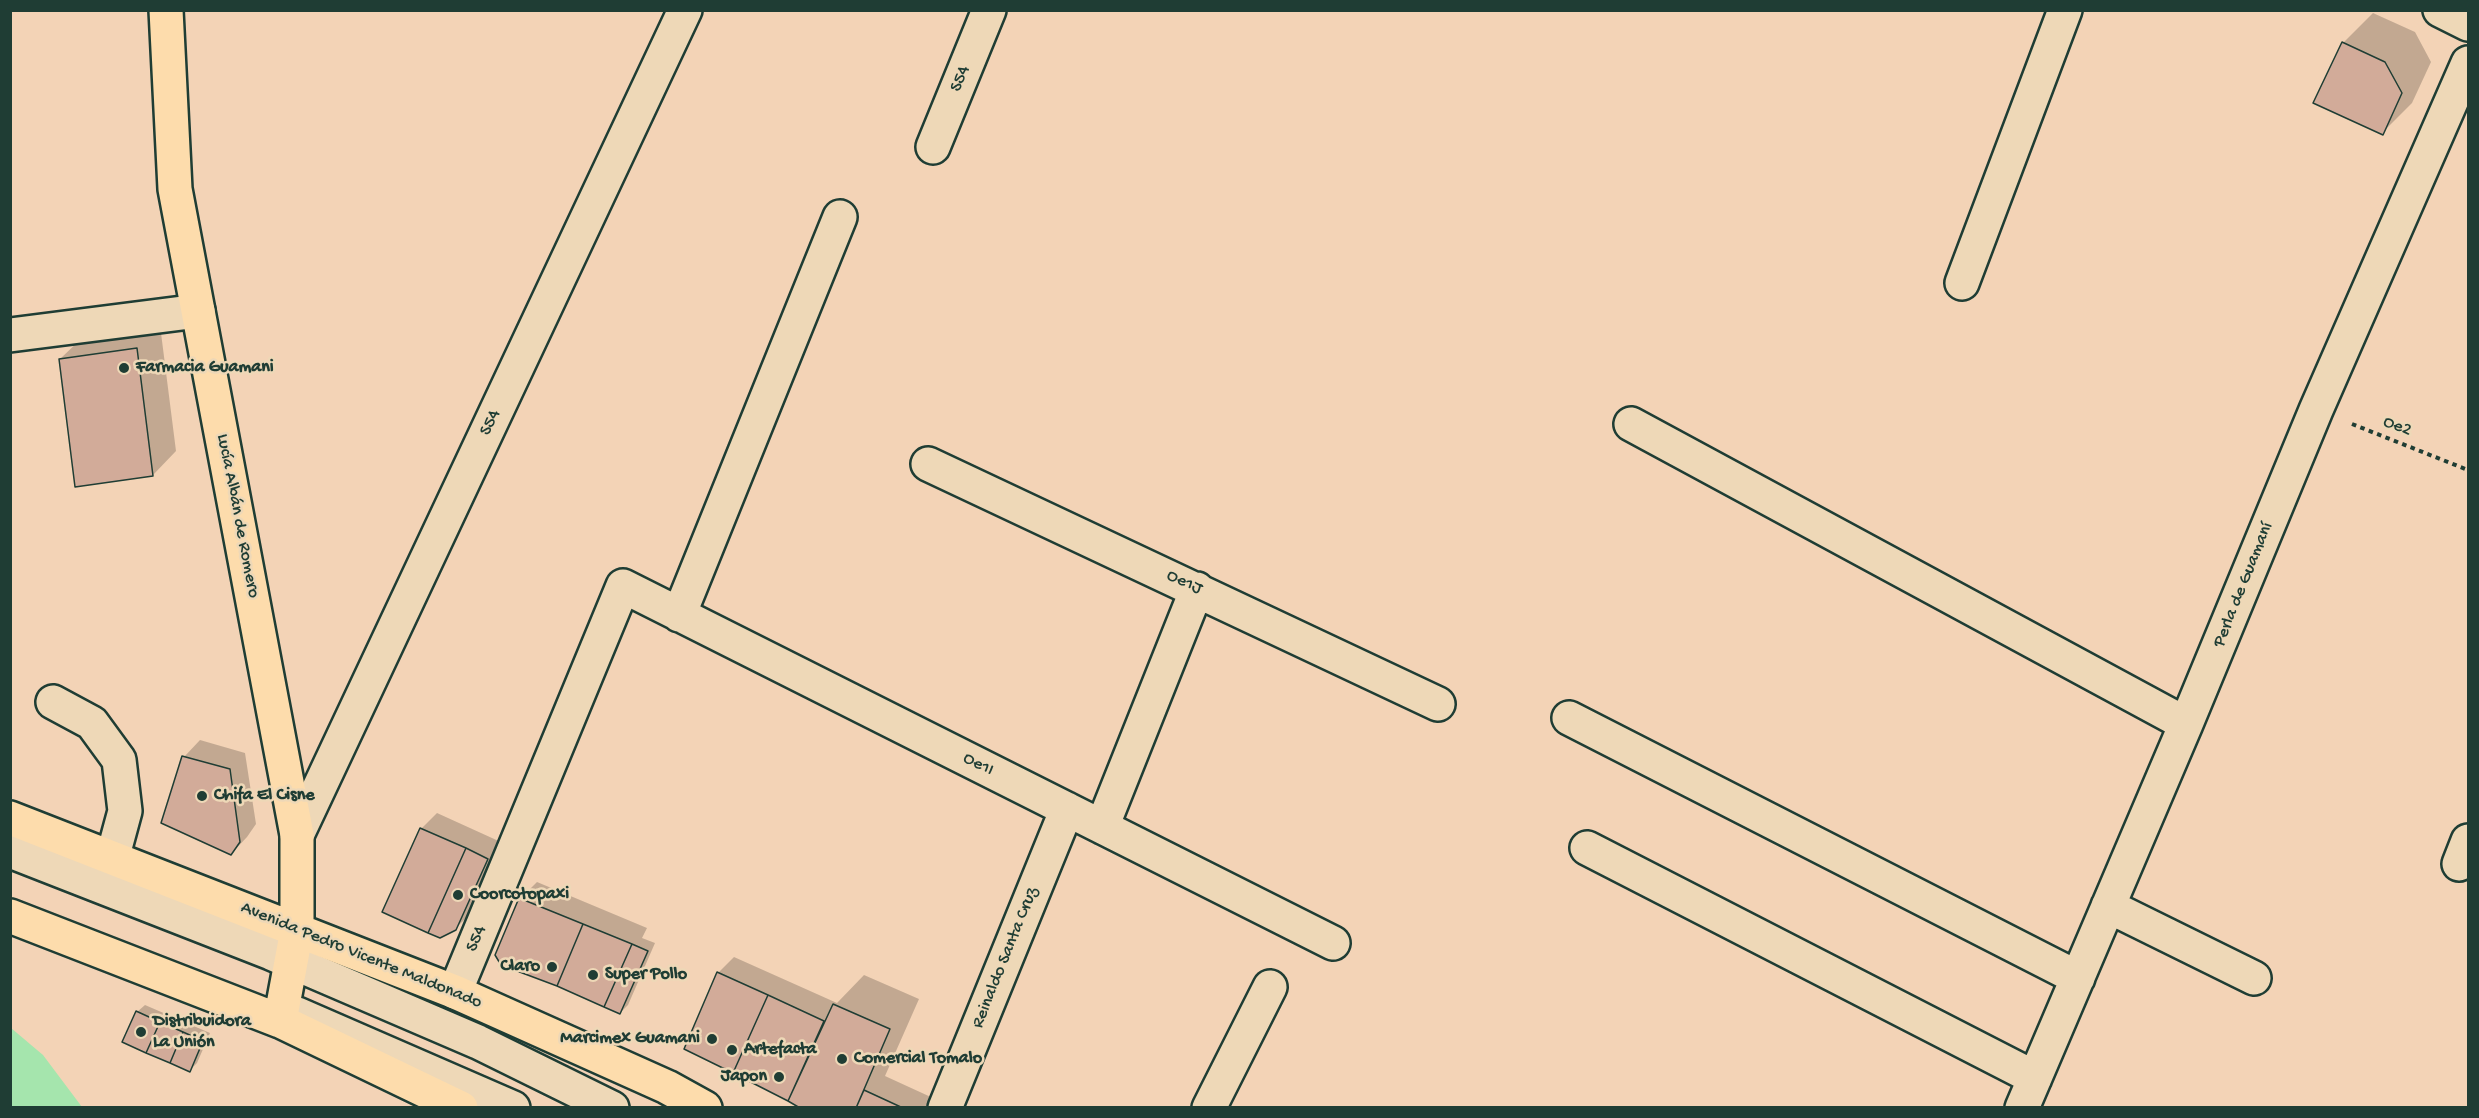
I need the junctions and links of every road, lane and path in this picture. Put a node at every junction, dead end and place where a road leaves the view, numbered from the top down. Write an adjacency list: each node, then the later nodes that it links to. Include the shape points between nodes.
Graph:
1 (166, 10): 11 (main road, Lucía Albán de Romero, via 175,189)
2 (686, 10): 27 (street, S54)
3 (989, 10): 8 (street, S54)
4 (2066, 10): 10 (street)
5 (2440, 10): 6 (street)
6 (2469, 24)
7 (2469, 63): 13 (street, Perla de Guamaní)
8 (933, 147)
9 (840, 217): 19 (street)
10 (1962, 284)
11 (198, 311): 12 (street); 27 (main road, Lucía Albán de Romero)
12 (10, 335)
13 (2316, 410): 16 (path, Oe2); 23 (street, Perla de Guamaní)
14 (1631, 424): 23 (street)
15 (928, 464): 18 (street, Oe1J)
16 (2469, 470)
17 (623, 586): 19 (street, Oe1I); 40 (street, S54)
18 (1197, 589): 21 (street, Oe1J); 26 (street)
19 (679, 615): 24 (street, Oe1I)
20 (53, 702): 30 (street, via 92,723 119,760 125,811)
21 (1438, 704)
22 (1569, 718): 37 (street)
23 (2186, 724): 32 (street, Perla de Guamaní)
24 (1067, 809): 26 (street, Oe1I); 47 (street, Reinaldo Santa Cruz)
25 (10, 818): 30 (main road, Avenida Pedro Vicente Maldonado)
26 (1102, 827): 35 (street, Oe1I)
27 (297, 835): 34 (main road, Lucía Albán de Romero)
28 (1587, 848): 42 (street)
29 (10, 850): 30 (street)
30 (108, 873): 34 (main road, Avenida Pedro Vicente Maldonado); 36 (street)
31 (10, 901): 41 (street)
32 (2108, 906): 37 (street, Perla de Guamaní); 38 (street)
33 (10, 916): 41 (main road)
34 (297, 930): 36 (main road, Lucía Albán de Romero); 40 (main road, Avenida Pedro Vicente Maldonado)
35 (1333, 944)
36 (291, 962): 41 (main road, Lucía Albán de Romero); 45 (street, via 478,1042)
37 (2078, 978): 42 (street, Perla de Guamaní)
38 (2254, 978)
39 (1270, 987): 48 (street)
40 (455, 992): 46 (main road, Avenida Pedro Vicente Maldonado)
41 (281, 1015): 43 (main road); 44 (street)
42 (2035, 1078): 49 (street, Perla de Guamaní)
43 (453, 1106)
44 (513, 1107)
45 (612, 1107)
46 (705, 1107)
47 (945, 1107)
48 (1209, 1107)
49 (2022, 1107)

